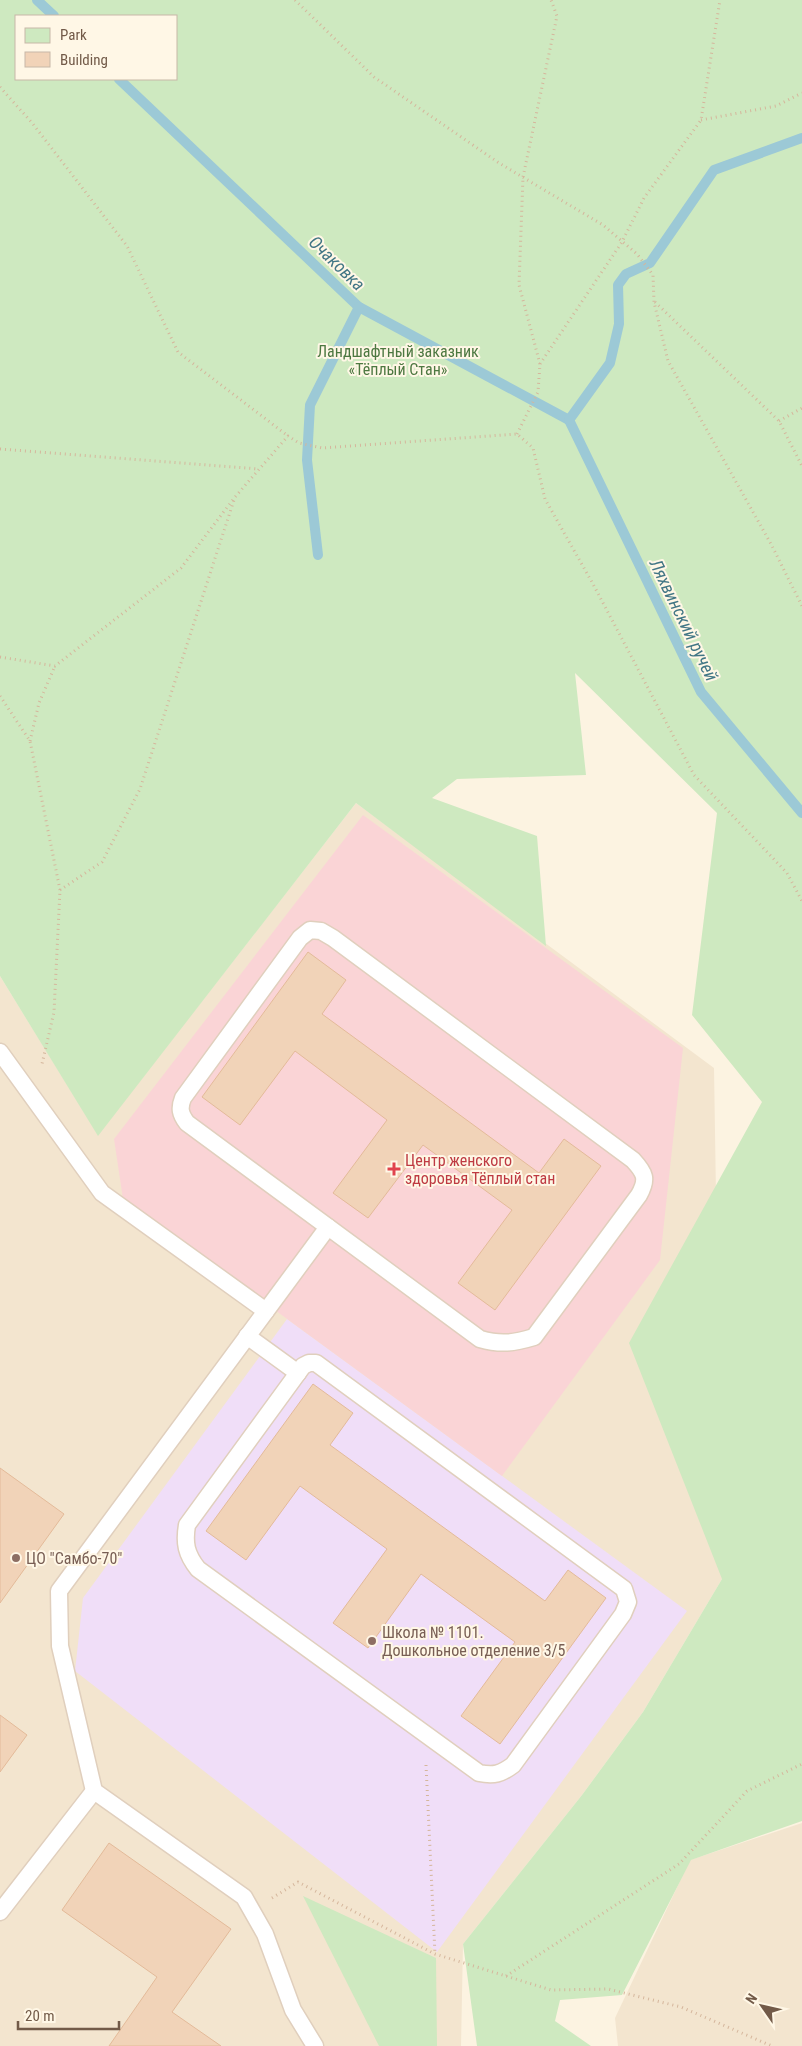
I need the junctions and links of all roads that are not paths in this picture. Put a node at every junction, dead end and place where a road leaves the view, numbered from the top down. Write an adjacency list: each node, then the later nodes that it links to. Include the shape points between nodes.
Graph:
1 (0, 1052): 3 (lane, via 102,1193)
2 (328, 1227): 2 (lane, via 480,1339 512,1344 534,1337 639,1196 644,1185 643,1170 332,938 321,931 310,930 294,946 179,1106 187,1123); 3 (lane)
3 (266, 1311): 4 (lane)
4 (247, 1336): 5 (lane); 6 (lane, via 59,1591 60,1646)
5 (298, 1373): 5 (lane, via 303,1366 316,1363 624,1589 628,1602 623,1614 513,1765 502,1773 479,1773 198,1569 189,1558 184,1541 187,1525)
6 (94, 1791): 7 (lane); 8 (lane, via 244,1897 265,1934 293,2010)
7 (0, 1912)
8 (315, 2046)

